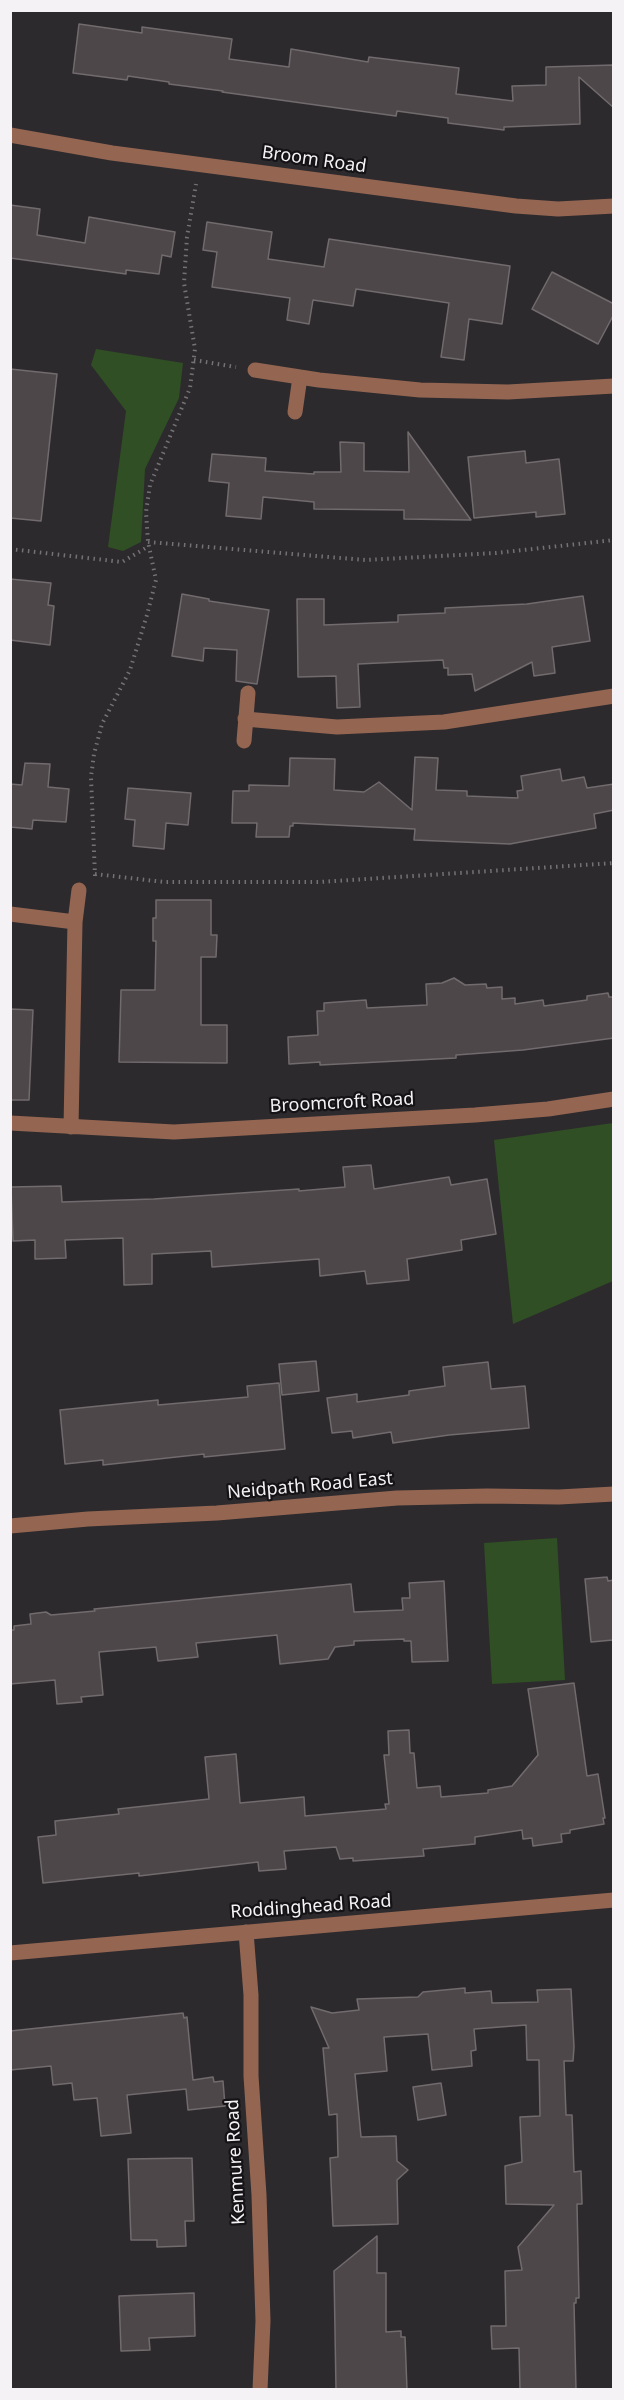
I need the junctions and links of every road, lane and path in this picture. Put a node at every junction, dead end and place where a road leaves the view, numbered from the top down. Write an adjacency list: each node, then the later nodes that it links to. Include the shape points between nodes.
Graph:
1 (10, 135): 2 (street, Broom Road)
2 (199, 163): 3 (street, Broom Road, via 516,206); 4 (path, via 184,283)
3 (614, 206)
4 (194, 360): 5 (path); 10 (path, via 190,388 150,485 146,512)
5 (255, 370): 6 (street)
6 (300, 377): 7 (street, via 420,390 508,392); 8 (street)
7 (614, 386)
8 (295, 412)
9 (614, 540): 10 (path, via 496,553 365,560)
10 (149, 544): 11 (path, via 122,562); 17 (path, via 156,580 147,615 130,670 102,724 94,754 91,777)
11 (10, 549)
12 (248, 693): 14 (street)
13 (614, 696): 14 (street, via 444,722 337,727)
14 (245, 719): 15 (street)
15 (244, 741)
16 (614, 863): 17 (path, via 320,882 164,882)
17 (95, 874): 18 (path, via 96,887)
18 (79, 890): 20 (street)
19 (10, 914): 20 (street)
20 (75, 922): 23 (street)
21 (614, 1099): 23 (street, Broomcroft Road, via 548,1109 330,1124 174,1131)
22 (10, 1123): 23 (street, Broomcroft Road)
23 (71, 1127)
24 (614, 1494): 25 (street, Neidpath Road East, via 397,1498)
25 (10, 1526)
26 (614, 1900): 27 (street, Roddinghead Road)
27 (246, 1932): 28 (street, Roddinghead Road); 29 (street, Kenmure Road, via 262,2310)
28 (10, 1953)
29 (260, 2390)

